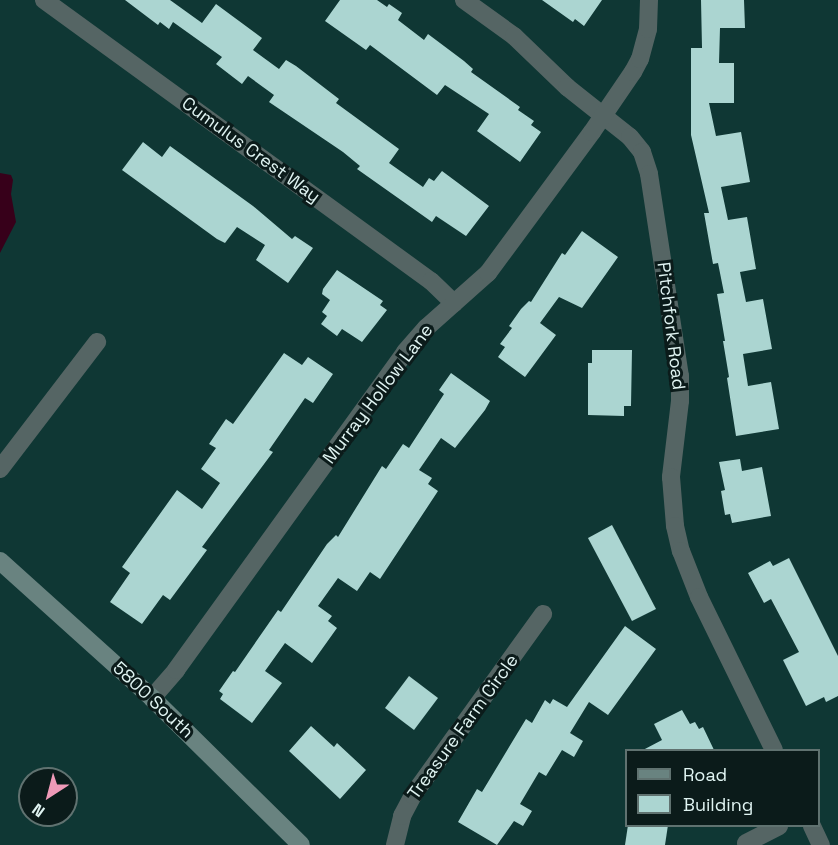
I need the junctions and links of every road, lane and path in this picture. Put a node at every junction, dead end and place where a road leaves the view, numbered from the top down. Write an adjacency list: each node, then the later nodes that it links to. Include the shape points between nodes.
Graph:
1 (44, 0): 5 (street, Cumulus Crest Way, via 431,281)
2 (464, 0): 4 (street, Pitchfork Road, via 513,36)
3 (649, 0): 4 (street, Murray Hollow Lane, via 648,29 640,59)
4 (603, 116): 5 (street, Murray Hollow Lane, via 493,267); 11 (street, Pitchfork Road, via 637,144 649,174 680,376 671,477 681,551 718,639)
5 (454, 303): 10 (street, Murray Hollow Lane, via 405,352)
6 (97, 342): 7 (street)
7 (0, 469)
8 (0, 561): 10 (street, 5800 South)
9 (543, 614): 16 (street, Treasure Farm Circle, via 413,795 402,816)
10 (152, 698): 15 (street, 5800 South)
11 (773, 749)
12 (775, 827): 14 (street)
13 (813, 827): 17 (street)
14 (746, 843)
15 (301, 845)
16 (395, 845)
17 (821, 845)

